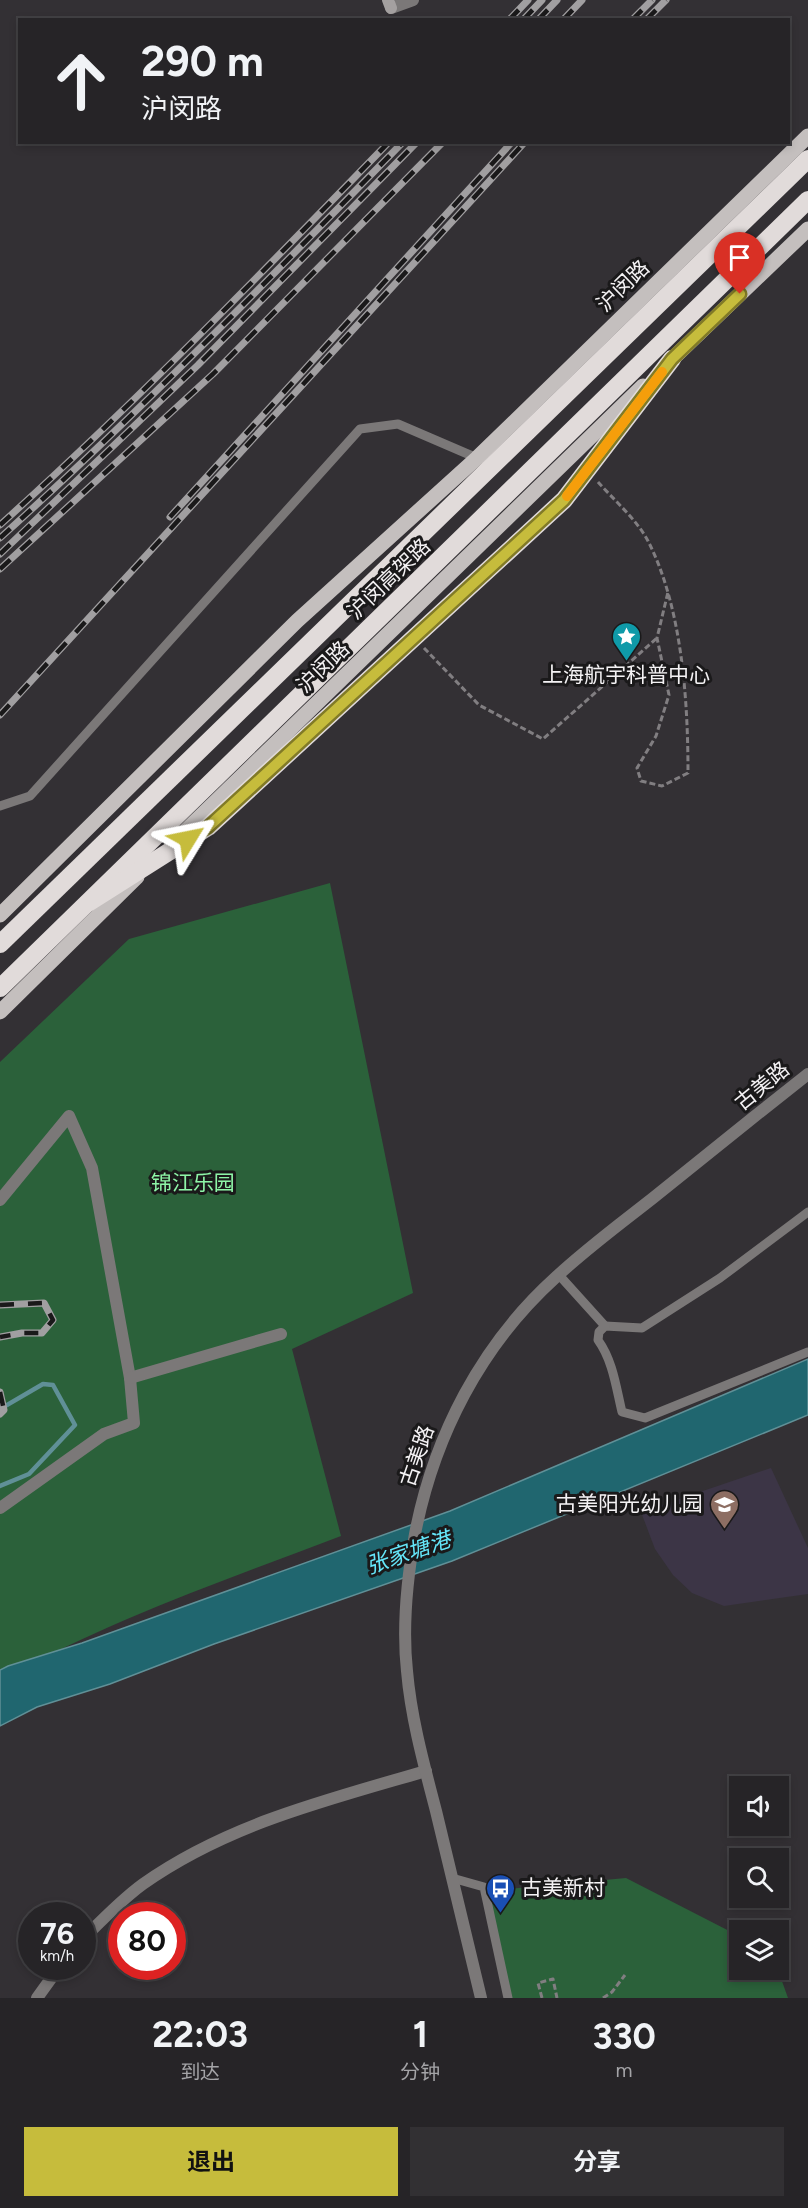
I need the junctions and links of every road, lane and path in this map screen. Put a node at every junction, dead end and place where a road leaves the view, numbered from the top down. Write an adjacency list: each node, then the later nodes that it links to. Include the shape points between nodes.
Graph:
1 (413, 0): 2 (street)
2 (393, 3)
3 (808, 136): 8 (main road, 沪闵路)
4 (808, 159): 16 (highway, 沪闵高架路)
5 (808, 200): 14 (highway, 沪闵高架路, bridge)
6 (808, 229): 7 (main road, 沪闵路)
7 (672, 359): 14 (highway, bridge, via 564,500 208,827); 18 (main road, 沪闵路)
8 (477, 458): 13 (lane, via 398,424 360,429 30,796); 15 (main road, 沪闵路, via 297,621)
9 (596, 479): 10 (path, via 647,539)
10 (668, 592): 11 (path); 11 (path, via 688,709 688,773 662,786 641,781 637,768 656,735 669,694)
11 (657, 638): 12 (path, via 543,739 479,705)
12 (424, 647)
13 (0, 806)
14 (88, 903): 17 (highway, 沪闵高架路)
15 (0, 915)
16 (0, 944)
17 (0, 988)
18 (0, 1011)
19 (808, 1074): 22 (street, 古美路)
20 (0, 1200): 26 (street, via 69,1116 93,1168)
21 (808, 1212): 23 (lane, via 720,1278 642,1328)
22 (559, 1275): 23 (lane); 28 (street, 古美路, via 518,1316 485,1358 441,1439 421,1504 407,1593 406,1670)
23 (605, 1326): 25 (lane, via 598,1340 613,1371 622,1412 645,1418)
24 (281, 1334): 26 (street)
25 (808, 1352)
26 (130, 1378): 27 (street, via 134,1423 104,1434)
27 (0, 1508)
28 (426, 1771): 29 (street, 古美路); 30 (street, via 272,1816 227,1835 142,1885)
29 (452, 1878): 34 (street, 古美路); 35 (lane, via 484,1887)
30 (96, 1927)
31 (625, 1976): 38 (path)
32 (50, 1980): 33 (street)
33 (37, 1998)
34 (481, 1998)
35 (508, 1998)
36 (542, 1998): 37 (path, via 538,1983 553,1979)
37 (557, 1998)
38 (603, 1998)

